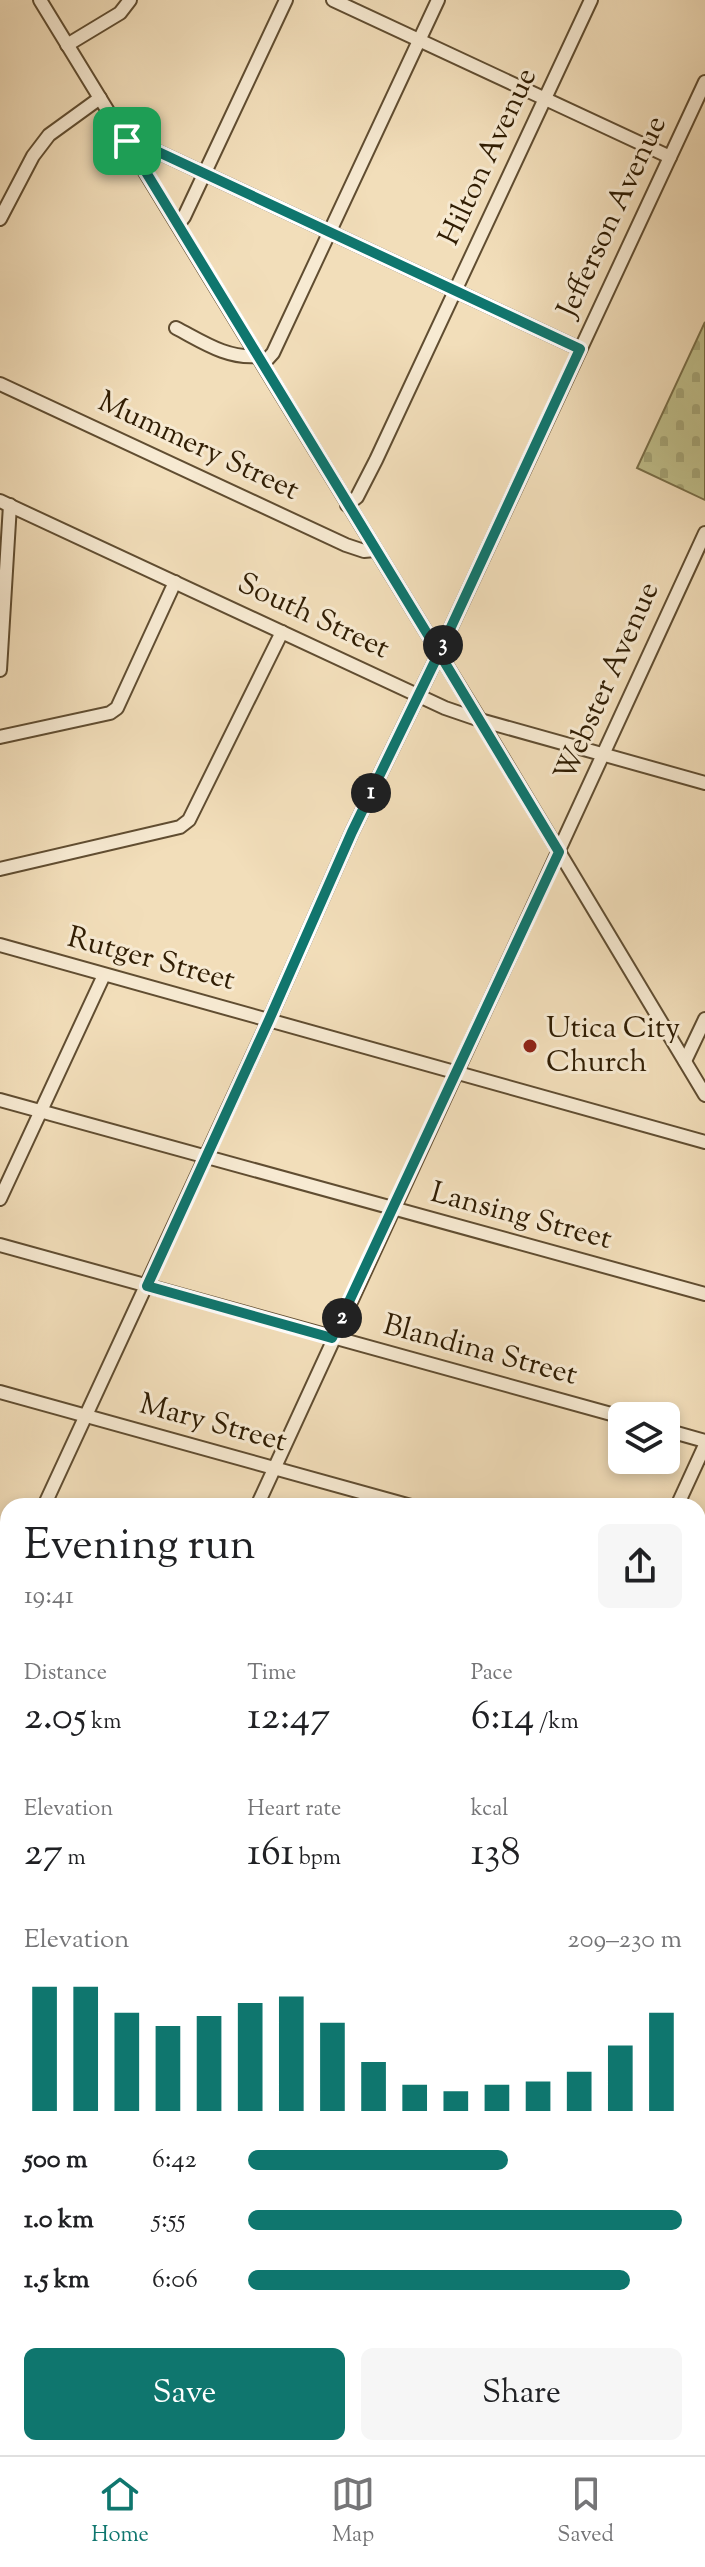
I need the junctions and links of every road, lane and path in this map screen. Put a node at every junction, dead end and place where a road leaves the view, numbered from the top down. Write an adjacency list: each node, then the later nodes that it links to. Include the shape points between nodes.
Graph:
1 (40, 0): 8 (street)
2 (130, 0): 8 (street, via 120,13)
3 (286, 0): 14 (street)
4 (333, 0): 7 (street)
5 (438, 0): 7 (street)
6 (591, 0): 11 (street, Hilton Avenue)
7 (419, 40): 11 (street); 17 (street)
8 (67, 45): 10 (street)
9 (705, 82): 13 (street, Jefferson Avenue)
10 (100, 98): 12 (street); 15 (street, via 49,135)
11 (545, 99): 13 (street); 18 (street, Hilton Avenue)
12 (127, 141): 14 (street); 16 (street)
13 (670, 157): 20 (street, Jefferson Avenue)
14 (205, 174): 16 (street); 17 (street)
15 (0, 219)
16 (178, 225): 21 (street)
17 (330, 233): 18 (street); 21 (street, via 273,353)
18 (455, 290): 20 (street); 24 (street, Hilton Avenue, via 376,460 357,497)
19 (176, 328): 21 (street, via 223,352)
20 (580, 349): 30 (street, Jefferson Avenue)
21 (260, 360): 24 (street)
22 (0, 384): 26 (street, Mummery Street, via 346,545)
23 (5, 503): 27 (street, South Street); 29 (street)
24 (347, 505): 26 (street)
25 (705, 533): 35 (street, Webster Avenue)
26 (375, 550): 30 (street)
27 (175, 582): 28 (street, South Street); 34 (street, via 117,708)
28 (282, 632): 32 (street, South Street); 38 (street, via 189,820 180,827)
29 (1, 640): 31 (street)
30 (439, 653): 32 (street, Jefferson Avenue); 33 (street)
31 (0, 670)
32 (419, 695): 33 (street, South Street); 42 (street, Jefferson Avenue)
33 (480, 720): 35 (street, South Street); 37 (street)
34 (0, 737)
35 (604, 755): 36 (street, South Street); 37 (street, Webster Avenue)
36 (705, 783)
37 (559, 852): 43 (street); 44 (street, Webster Avenue)
38 (0, 869)
39 (0, 945): 40 (street, Rutger Street)
40 (104, 975): 42 (street, Rutger Street); 47 (street)
41 (705, 1019): 43 (street)
42 (269, 1020): 44 (street, Rutger Street); 49 (street, Jefferson Avenue)
43 (685, 1061): 45 (street)
44 (456, 1072): 48 (street, Rutger Street); 51 (street, Webster Avenue)
45 (705, 1095)
46 (0, 1100): 47 (street, Lansing Street)
47 (41, 1111): 49 (street, Lansing Street); 50 (street)
48 (705, 1142)
49 (207, 1156): 51 (street, Lansing Street); 53 (street, Jefferson Avenue)
50 (0, 1199)
51 (392, 1208): 54 (street, Lansing Street); 55 (street, Webster Avenue)
52 (0, 1245): 53 (street, Blandina Street)
53 (147, 1286): 55 (street, Blandina Street); 58 (street, Jefferson Avenue)
54 (705, 1294)
55 (332, 1338): 57 (street, Blandina Street); 61 (street, Webster Avenue)
56 (0, 1392): 58 (street, Mary Street)
57 (608, 1413)
58 (87, 1417): 61 (street, Mary Street); 62 (street, Jefferson Avenue)
59 (680, 1435): 60 (street)
60 (705, 1443): 65 (street)
61 (274, 1468): 63 (street, Webster Avenue); 64 (street, Mary Street)
62 (48, 1498)
63 (261, 1498)
64 (382, 1498)
65 (681, 1498)

